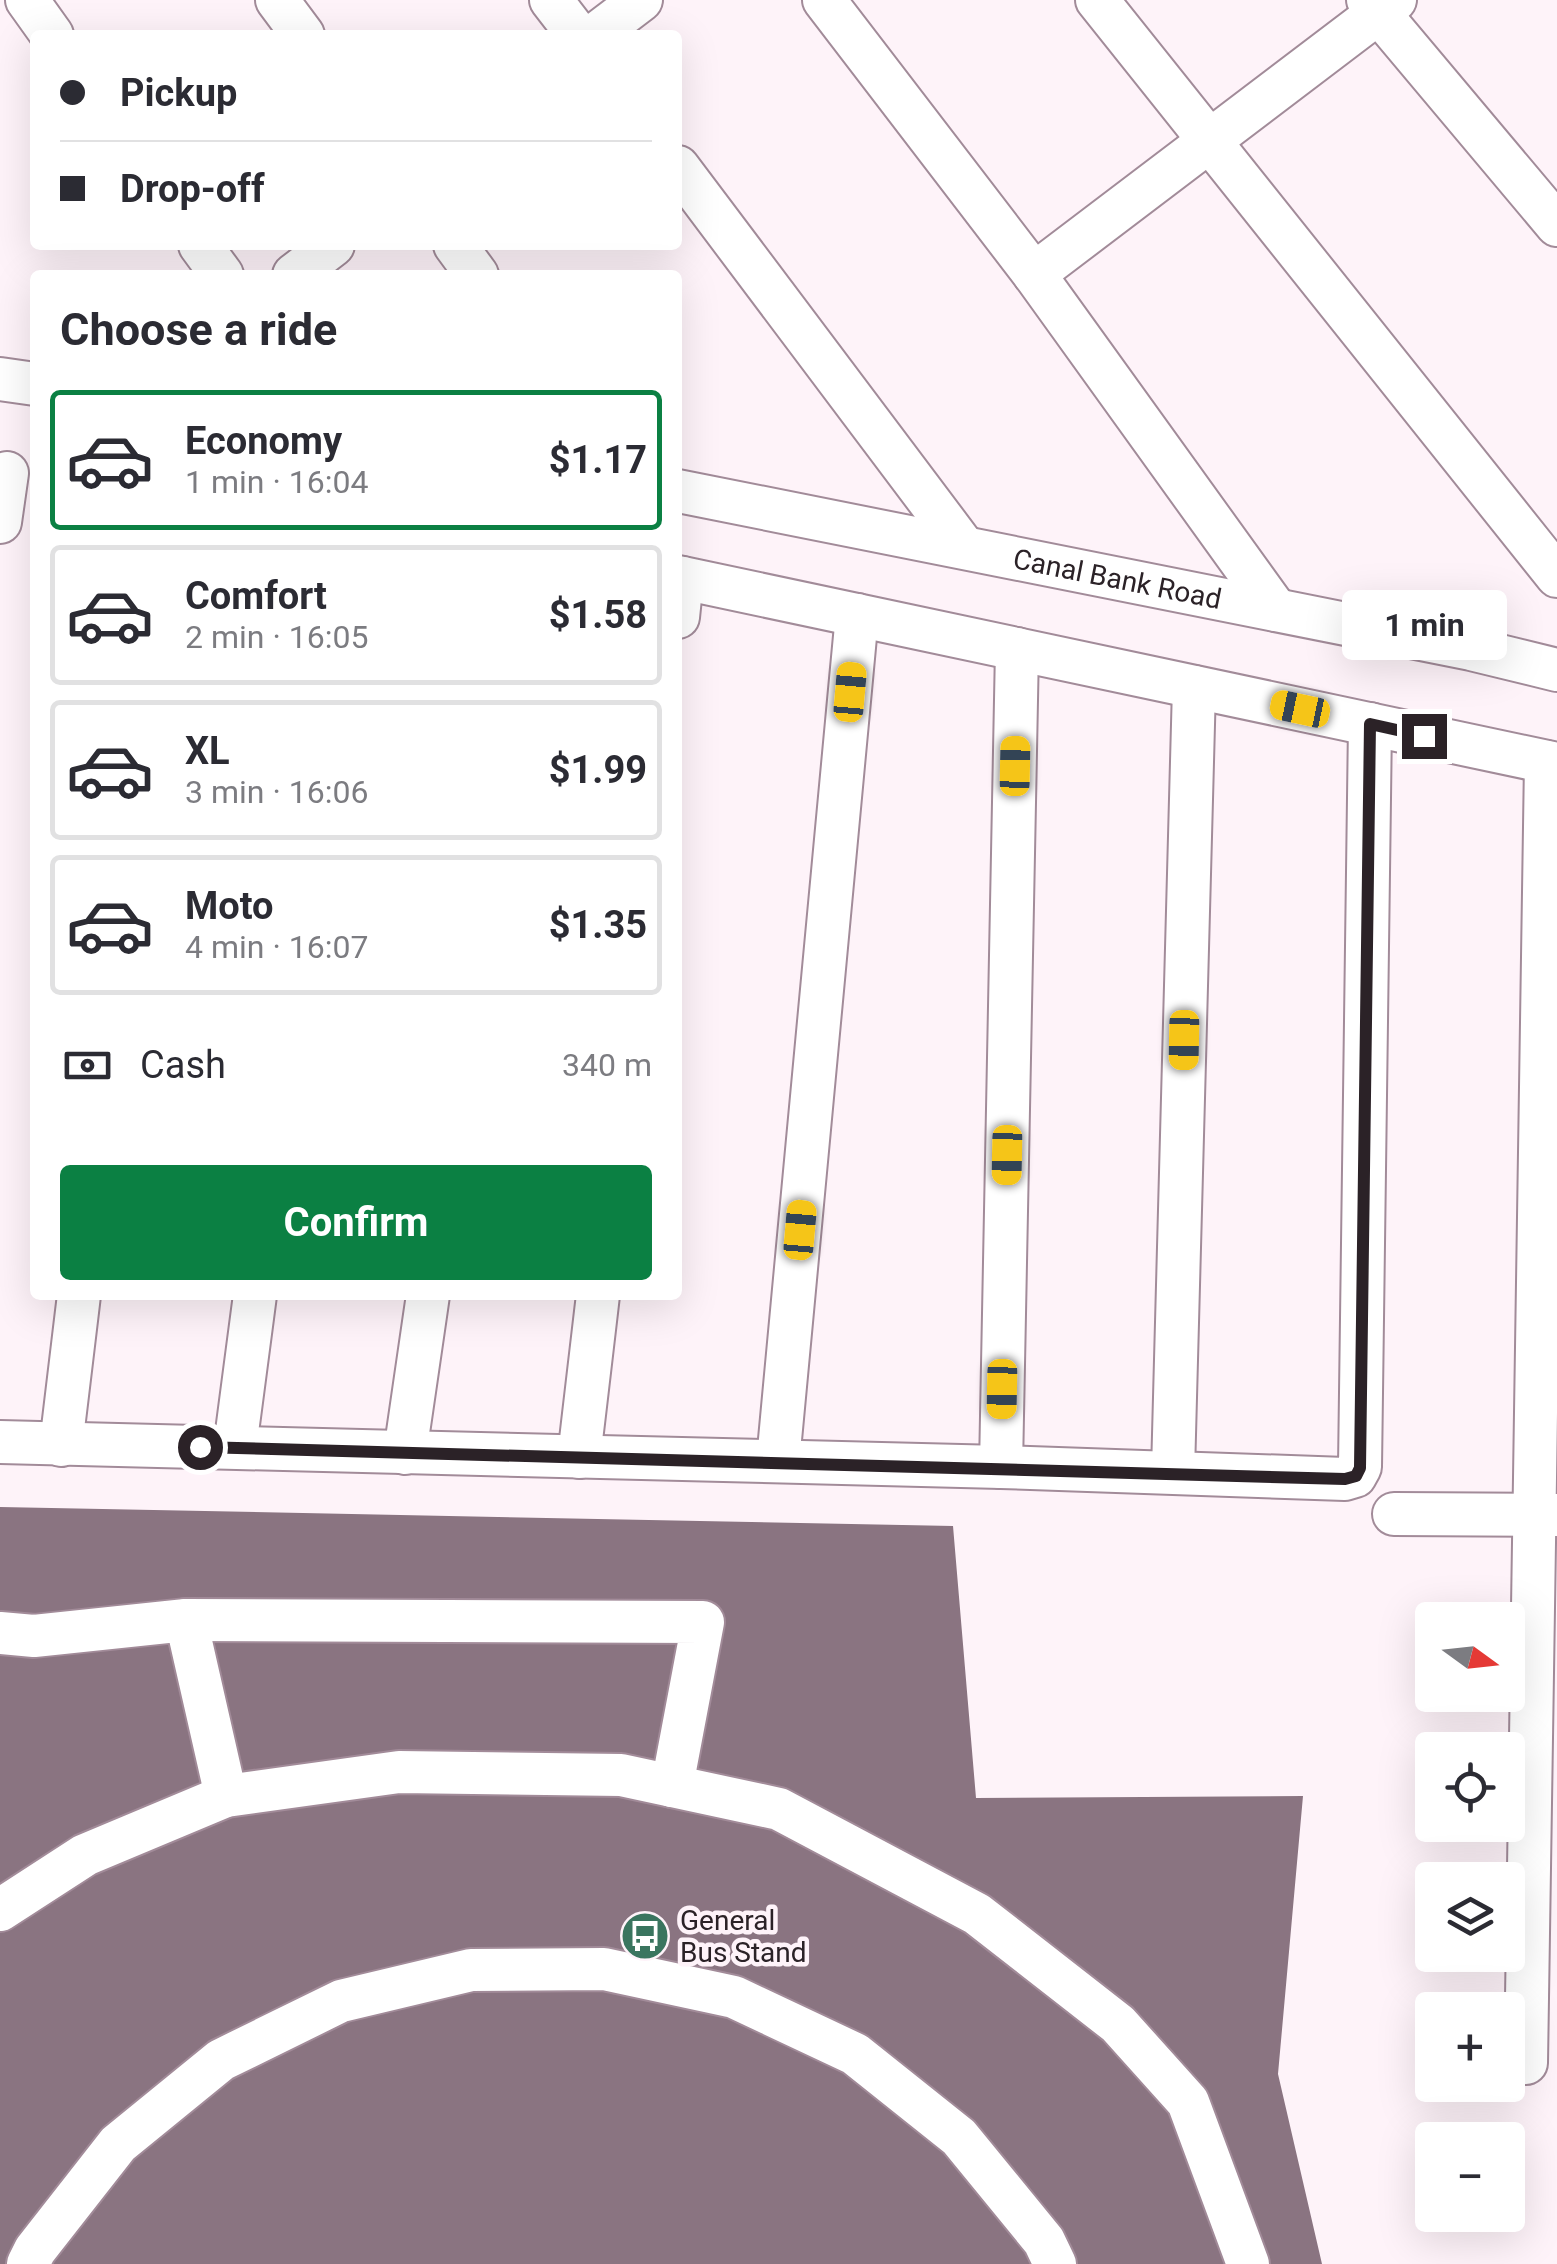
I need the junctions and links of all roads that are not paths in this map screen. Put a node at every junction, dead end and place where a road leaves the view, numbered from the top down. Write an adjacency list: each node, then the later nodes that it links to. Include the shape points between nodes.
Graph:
1 (27, 0): 8 (street)
2 (277, 0): 9 (street)
3 (550, 0): 10 (street)
4 (642, 0): 11 (street)
5 (824, 0): 19 (street)
6 (1097, 0): 12 (street)
7 (1381, 4): 12 (street); 14 (street)
8 (48, 30)
9 (298, 30)
10 (574, 30)
11 (602, 30)
12 (1209, 144): 19 (street); 26 (street)
13 (682, 172): 25 (street)
14 (1557, 225)
15 (326, 250): 17 (street)
16 (459, 250): 18 (street)
17 (300, 270)
18 (474, 270)
19 (1034, 274): 28 (street)
20 (0, 380): 21 (street)
21 (30, 383)
22 (14, 473): 24 (street)
23 (682, 492): 25 (street, Canal Bank Road)
24 (0, 522)
25 (963, 546): 28 (street, Canal Bank Road)
26 (1557, 576)
27 (682, 591): 29 (street)
28 (1276, 610): 31 (street, Canal Bank Road)
29 (856, 615): 30 (street); 44 (street)
30 (1017, 649): 32 (street); 45 (street)
31 (1557, 670)
32 (1194, 686): 33 (street); 46 (street)
33 (1370, 724): 34 (street); 46 (street, via 1358,1472 1345,1479)
34 (1551, 763): 48 (street)
35 (78, 1300): 40 (street)
36 (255, 1300): 41 (street)
37 (427, 1300): 42 (street)
38 (597, 1300): 43 (street)
39 (0, 1442): 40 (street)
40 (60, 1444): 41 (street)
41 (235, 1447): 42 (street)
42 (404, 1453): 43 (street)
43 (579, 1456): 44 (street)
44 (778, 1461): 45 (street)
45 (1001, 1467): 46 (street)
46 (1173, 1472)
47 (1394, 1514): 48 (street)
48 (1546, 1515): 54 (street)
49 (186, 1620): 50 (street, via 34,1636); 51 (street, via 703,1622); 52 (street)
50 (0, 1632)
51 (672, 1786): 52 (street, via 621,1775 399,1772); 57 (street, via 779,1809 977,1914 1118,2024 1188,2102)
52 (226, 1796): 53 (street, via 85,1855)
53 (0, 1910)
54 (1526, 2062)
55 (28, 2264): 56 (street, via 118,2144 221,2060 341,2001 452,1974 604,1969 734,1997 855,2054 960,2137 1044,2240)
56 (1055, 2264)
57 (1248, 2264)

